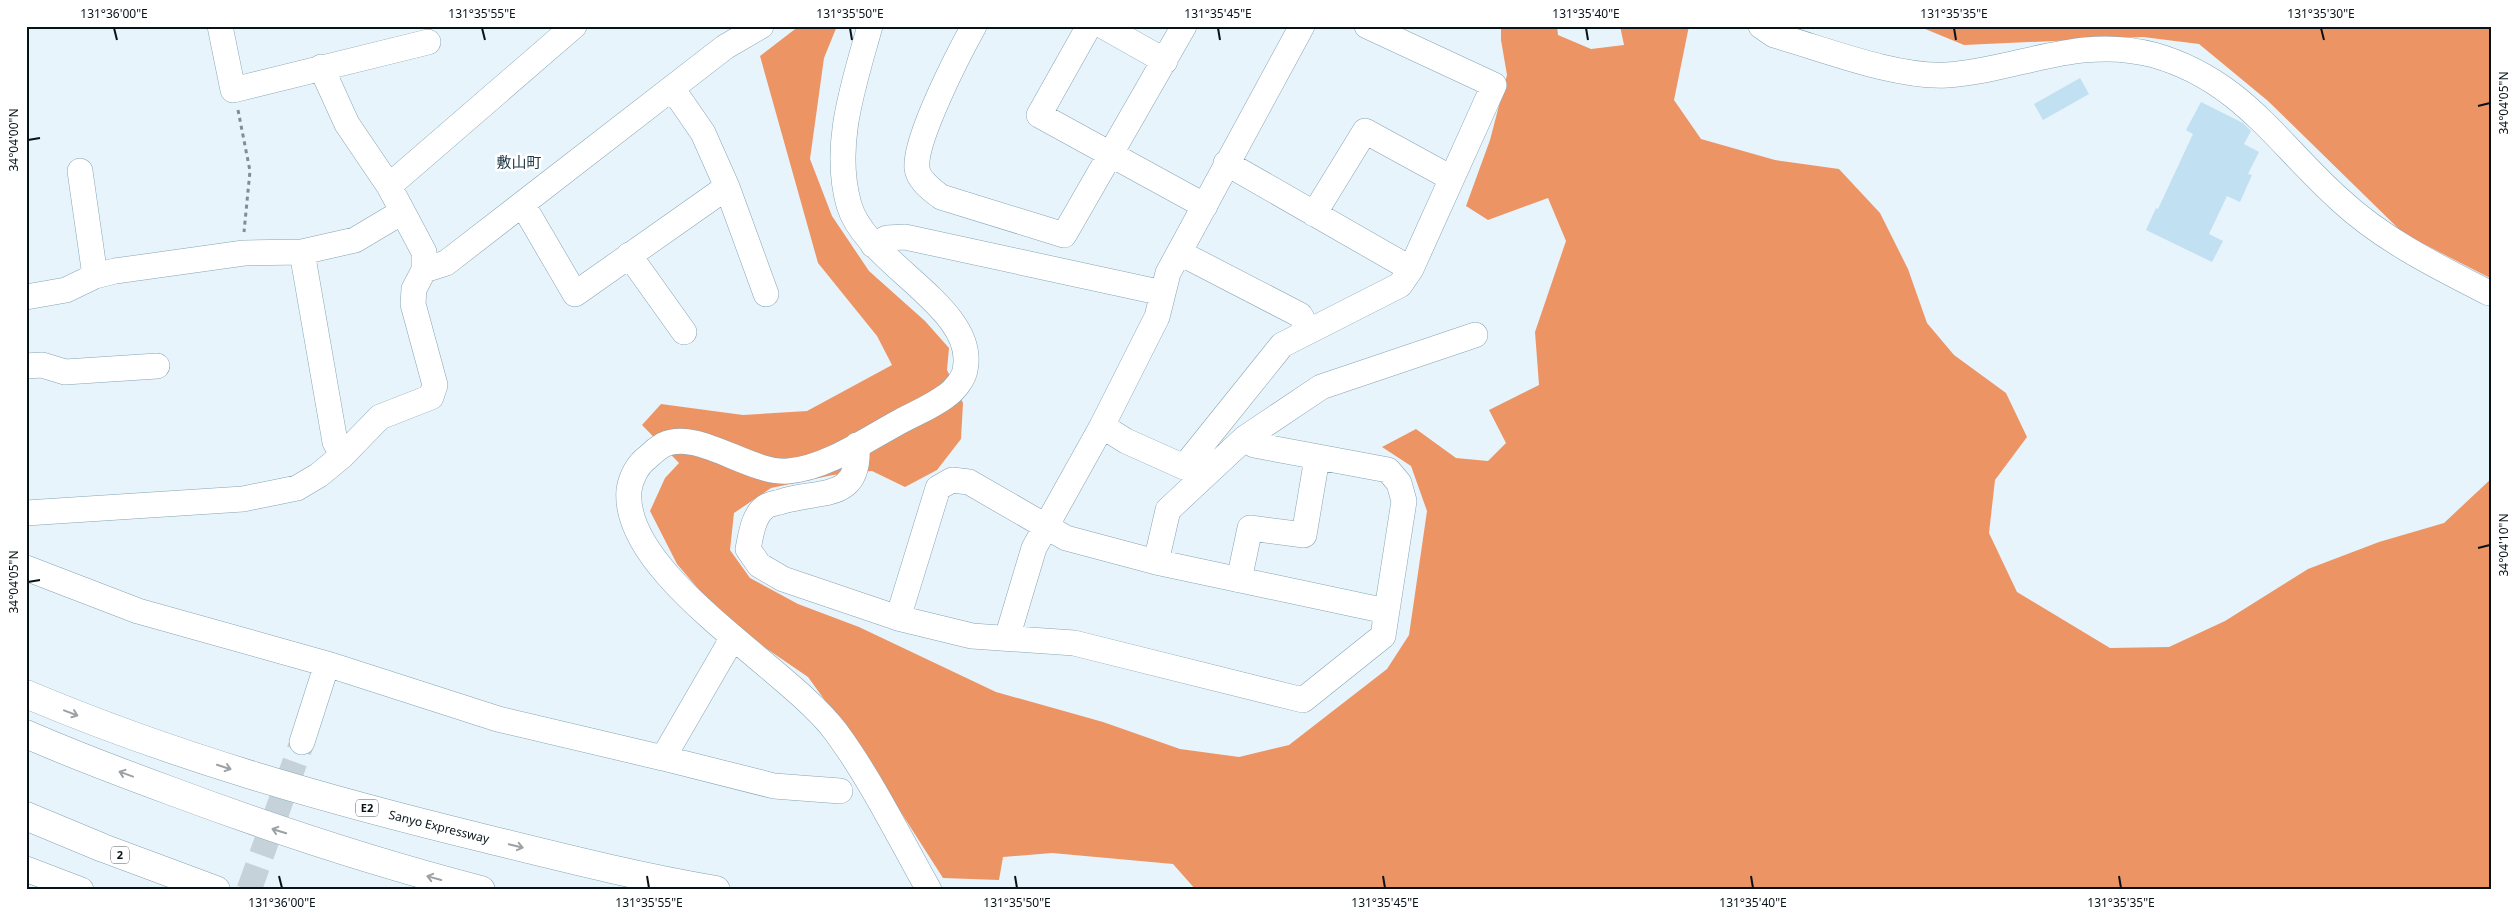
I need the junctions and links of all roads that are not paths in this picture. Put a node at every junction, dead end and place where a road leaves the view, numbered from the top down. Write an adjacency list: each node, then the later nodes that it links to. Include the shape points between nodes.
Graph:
1 (220, 26): 14 (street, via 233,90)
2 (574, 26): 20 (street)
3 (761, 26): 15 (street, via 725,47)
4 (870, 26): 26 (street, via 849,102 843,146 849,204 855,220)
5 (974, 26): 16 (street, via 953,63 918,152 917,170 926,184 941,197 1064,235)
6 (1089, 26): 16 (street, via 1039,115)
7 (1103, 26): 13 (street)
8 (1184, 26): 13 (street)
9 (1302, 26): 17 (street)
10 (1366, 26): 19 (street, via 1494,85)
11 (1761, 26): 34 (street, via 1774,35 1902,72 1945,75 1984,70 2079,49 2124,50 2154,56 2205,74 2234,96 2339,199 2378,231 2422,259)
12 (428, 42): 14 (street)
13 (1165, 61): 16 (street)
14 (321, 67): 20 (street, via 347,124)
15 (672, 88): 21 (street, via 703,133); 22 (street)
16 (1111, 155): 23 (street)
17 (1226, 163): 23 (street); 25 (street)
18 (80, 172): 32 (street)
19 (1451, 178): 25 (street, via 1365,131); 30 (street)
20 (389, 186): 24 (street)
21 (727, 187): 29 (street); 35 (street)
22 (523, 205): 29 (street, via 575,294); 31 (street, via 446,263)
23 (1205, 206): 28 (street)
24 (402, 212): 27 (street, via 354,240); 31 (street, via 424,252)
25 (1314, 214): 30 (street)
26 (873, 245): 33 (street, via 887,238 905,237); 44 (street, via 942,308 960,334 967,355 965,374 949,394)
27 (302, 252): 32 (street, via 244,253); 45 (street, via 335,442)
28 (1180, 253): 33 (street, via 1168,273); 37 (street, via 1300,315)
29 (629, 255): 38 (street)
30 (1411, 269): 37 (street, via 1400,284)
31 (424, 270): 45 (street, via 414,289 412,304 434,385 431,397 380,417)
32 (95, 276): 36 (street, via 66,290)
33 (1163, 293): 42 (street, via 1157,317)
34 (2489, 293)
35 (766, 294)
36 (26, 298)
37 (1308, 330): 42 (street, via 1282,345 1184,467 1126,441)
38 (684, 332)
39 (1475, 334): 43 (street, via 1321,387)
40 (26, 366): 41 (street, via 42,365 65,372)
41 (157, 366)
42 (1102, 426): 48 (street)
43 (1245, 438): 46 (street, via 1254,445); 49 (street, via 1168,510)
44 (856, 445): 53 (street, via 858,462 852,480 832,493 789,499 766,507 752,526 748,549 759,565 783,579); 55 (street, via 811,467 786,472 757,468 719,450 691,442 665,444 639,464 629,489 632,521 650,553 686,595)
45 (342, 456): 47 (street, via 297,488 243,499)
46 (1317, 458): 51 (street, via 1304,535 1250,528); 52 (street, via 1388,470 1400,483 1404,501)
47 (26, 513)
48 (1048, 527): 49 (street, via 1066,538); 53 (street, via 969,482 952,480 938,488); 54 (street, via 1034,548)
49 (1156, 562): 51 (street)
50 (26, 568): 56 (street, via 138,610)
51 (1238, 580): 52 (street)
52 (1386, 611): 54 (street, via 1383,636 1303,700 1074,642)
53 (898, 618): 54 (street, via 972,636)
54 (1008, 638)
55 (732, 639): 60 (street); 68 (street, via 769,666 834,730 872,789)
56 (327, 664): 59 (street); 60 (street, via 498,719)
57 (26, 694): 67 (highway, Sanyo Expressway / E2, one-way to 67, via 170,749 272,782 656,880)
58 (26, 734): 66 (highway, one-way to 58, via 273,829)
59 (302, 742)
60 (663, 758): 61 (street, via 774,786)
61 (840, 791)
62 (26, 816): 65 (highway, 2)
63 (26, 869): 64 (street)
64 (81, 890)
65 (216, 890)
66 (482, 890)
67 (716, 890)
68 (929, 890)

